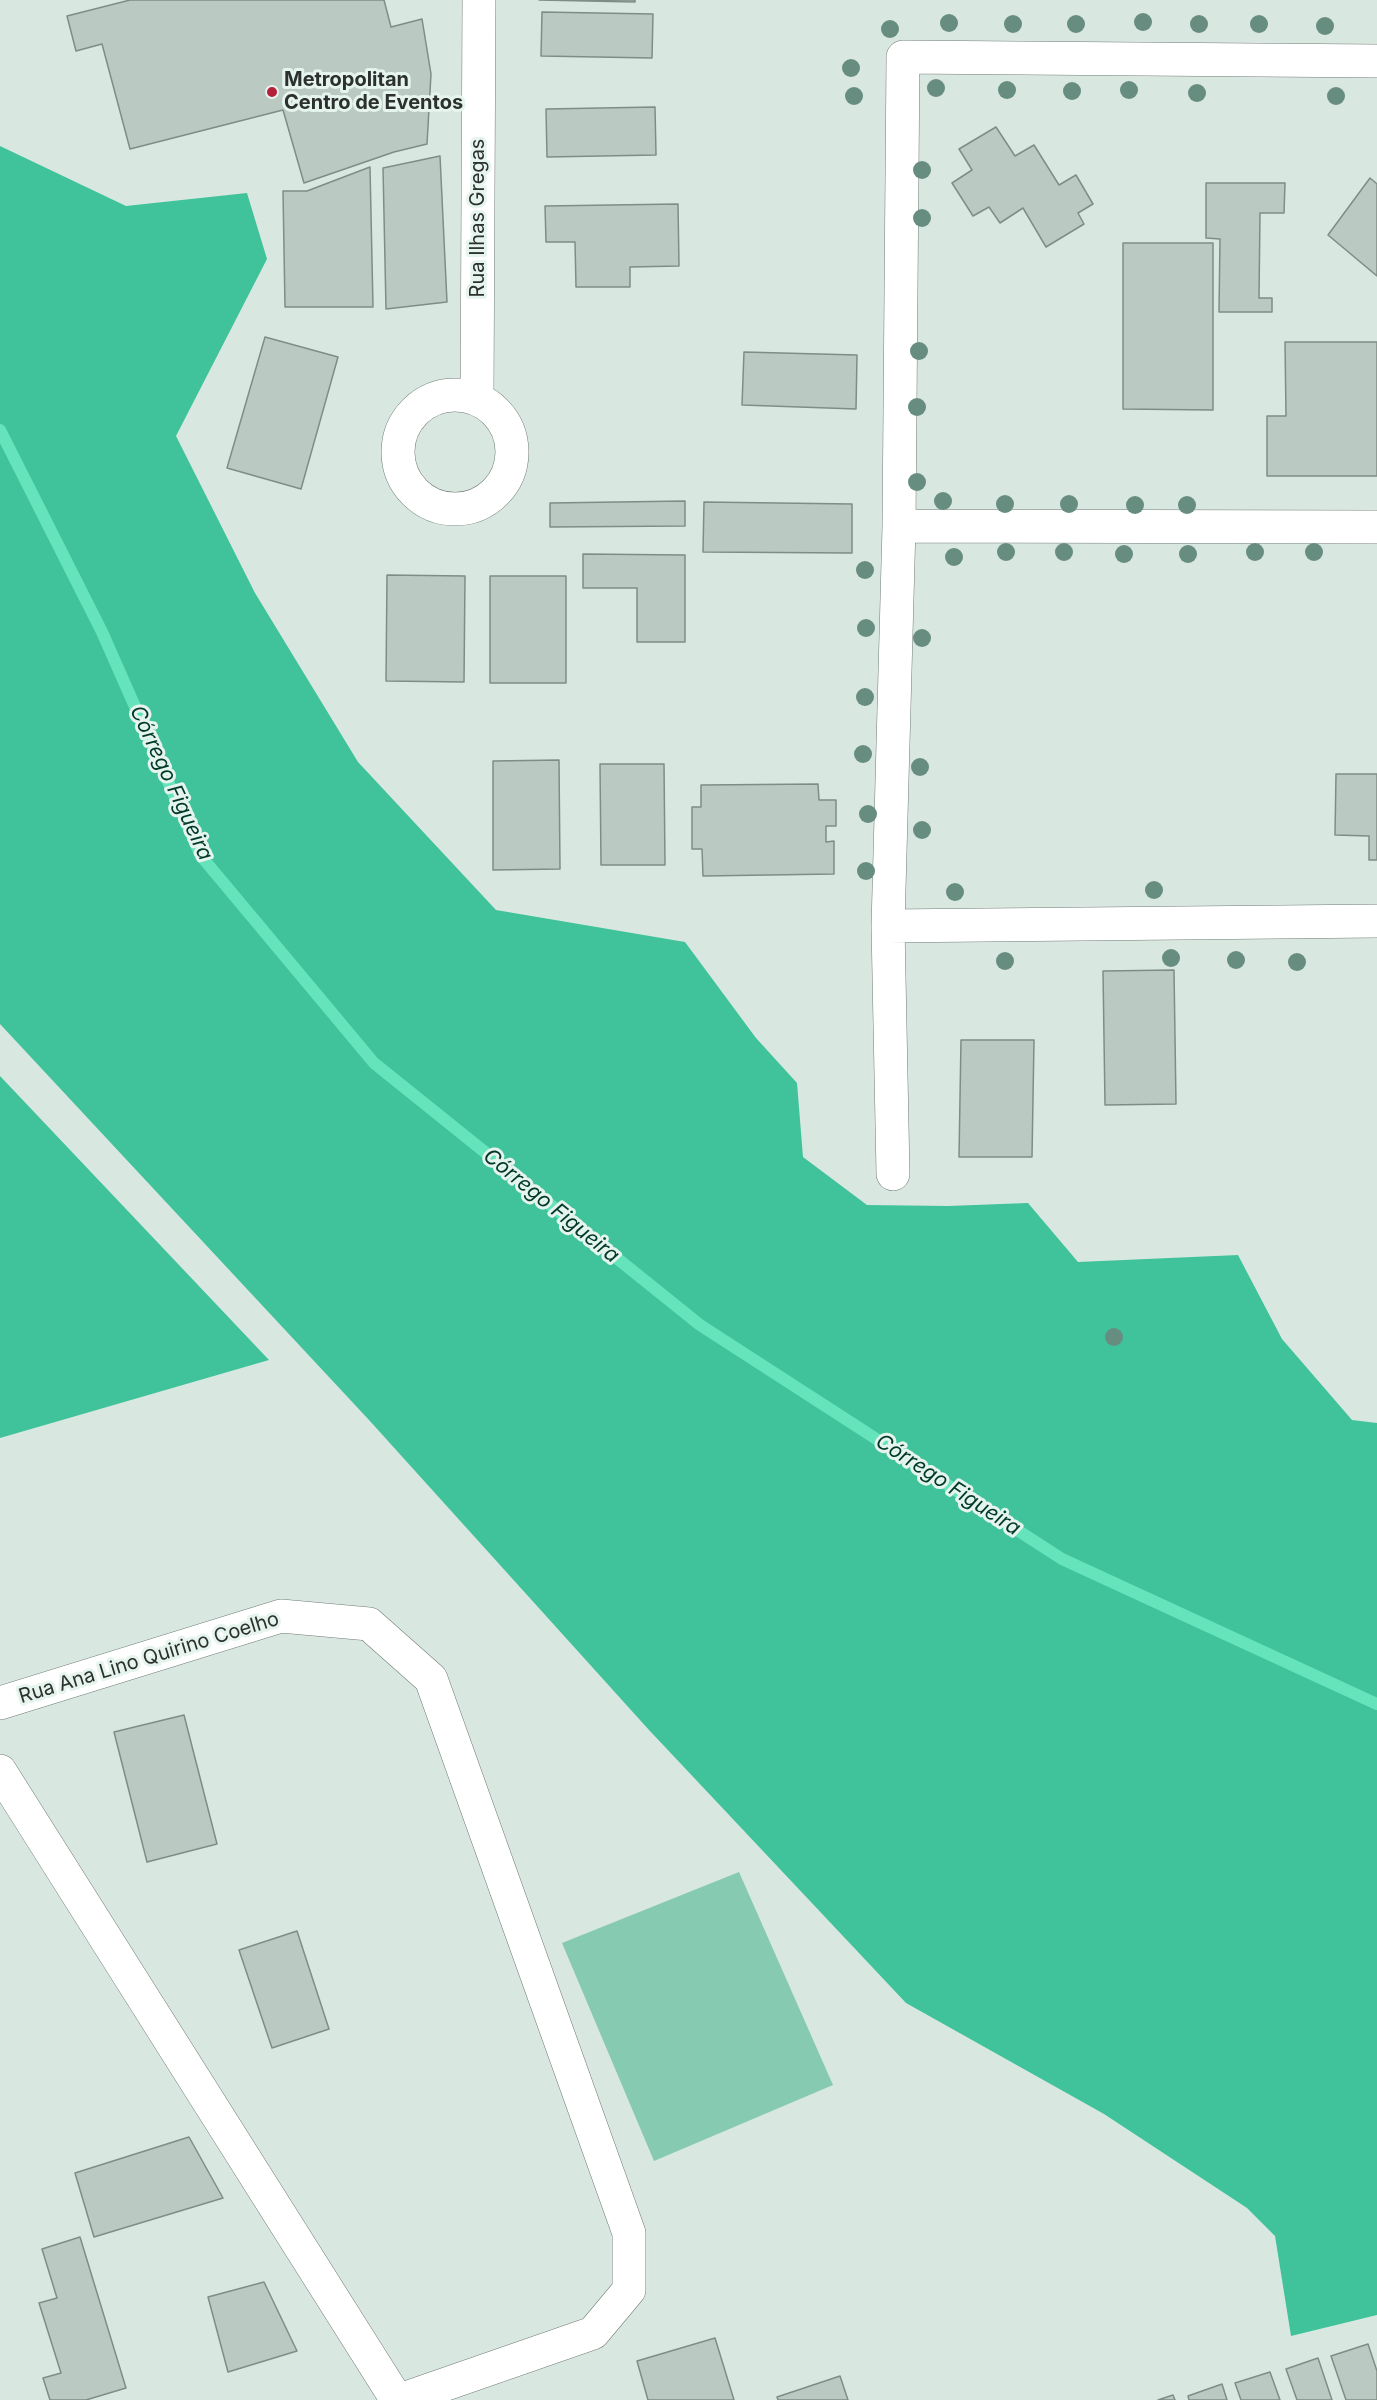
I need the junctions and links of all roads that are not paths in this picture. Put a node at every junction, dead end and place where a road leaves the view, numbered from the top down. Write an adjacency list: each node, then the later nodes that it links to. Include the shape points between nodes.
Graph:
1 (479, 0): 3 (street, Rua Ilhas Gregas)
2 (1377, 62): 4 (street, via 903,57)
3 (477, 399)
4 (899, 526): 5 (street); 7 (street)
5 (1377, 527)
6 (1377, 921): 7 (street)
7 (888, 926): 8 (street)
8 (893, 1174)
9 (0, 1703): 11 (street, Rua Ana Lino Quirino Coelho, via 281,1616 369,1624 431,1679 629,2233 629,2290 592,2333)
10 (0, 1772): 11 (street)
11 (399, 2400)

